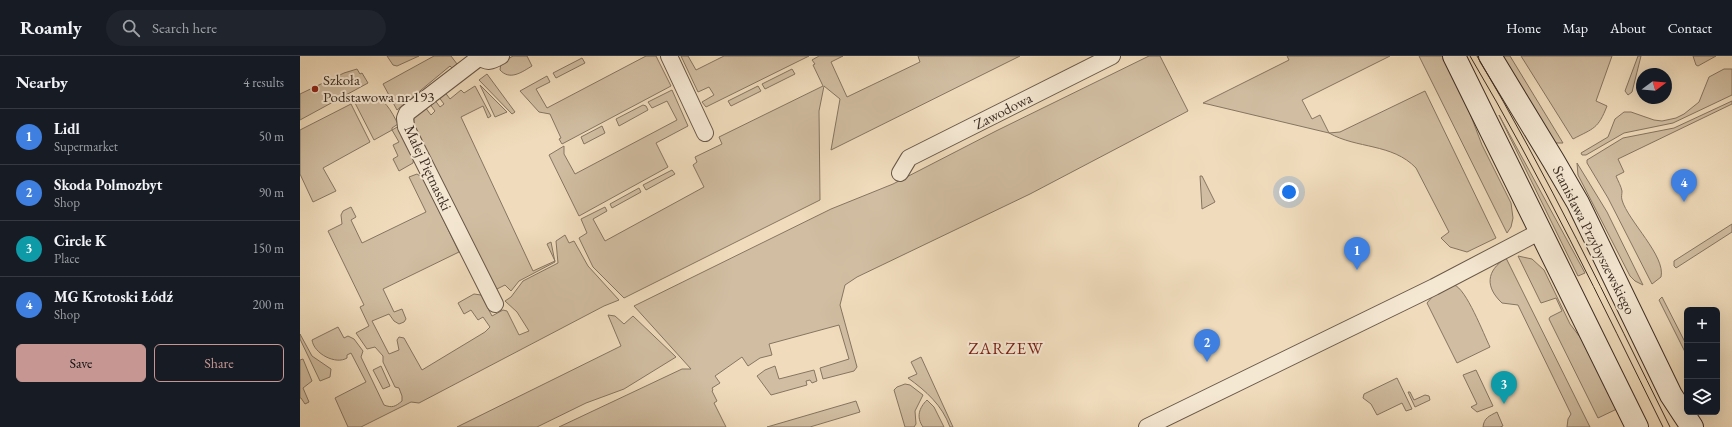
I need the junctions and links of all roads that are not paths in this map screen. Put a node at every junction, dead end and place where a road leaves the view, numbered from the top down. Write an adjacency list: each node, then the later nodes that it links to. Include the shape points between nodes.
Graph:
1 (501, 56): 6 (street, via 488,62)
2 (669, 56): 7 (street)
3 (1112, 56): 8 (street, Zawodowa, via 909,158)
4 (1454, 56): 9 (main road)
5 (1490, 56): 11 (main road, Stanisława Przybyszewskiego, via 1578,203)
6 (480, 57): 10 (street, Małej Piętnastki, via 407,113 404,118 406,127)
7 (705, 133)
8 (900, 173)
9 (1540, 231): 12 (street, via 1434,287); 13 (main road)
10 (495, 304)
11 (1686, 425)
12 (1147, 427)
13 (1637, 427)

